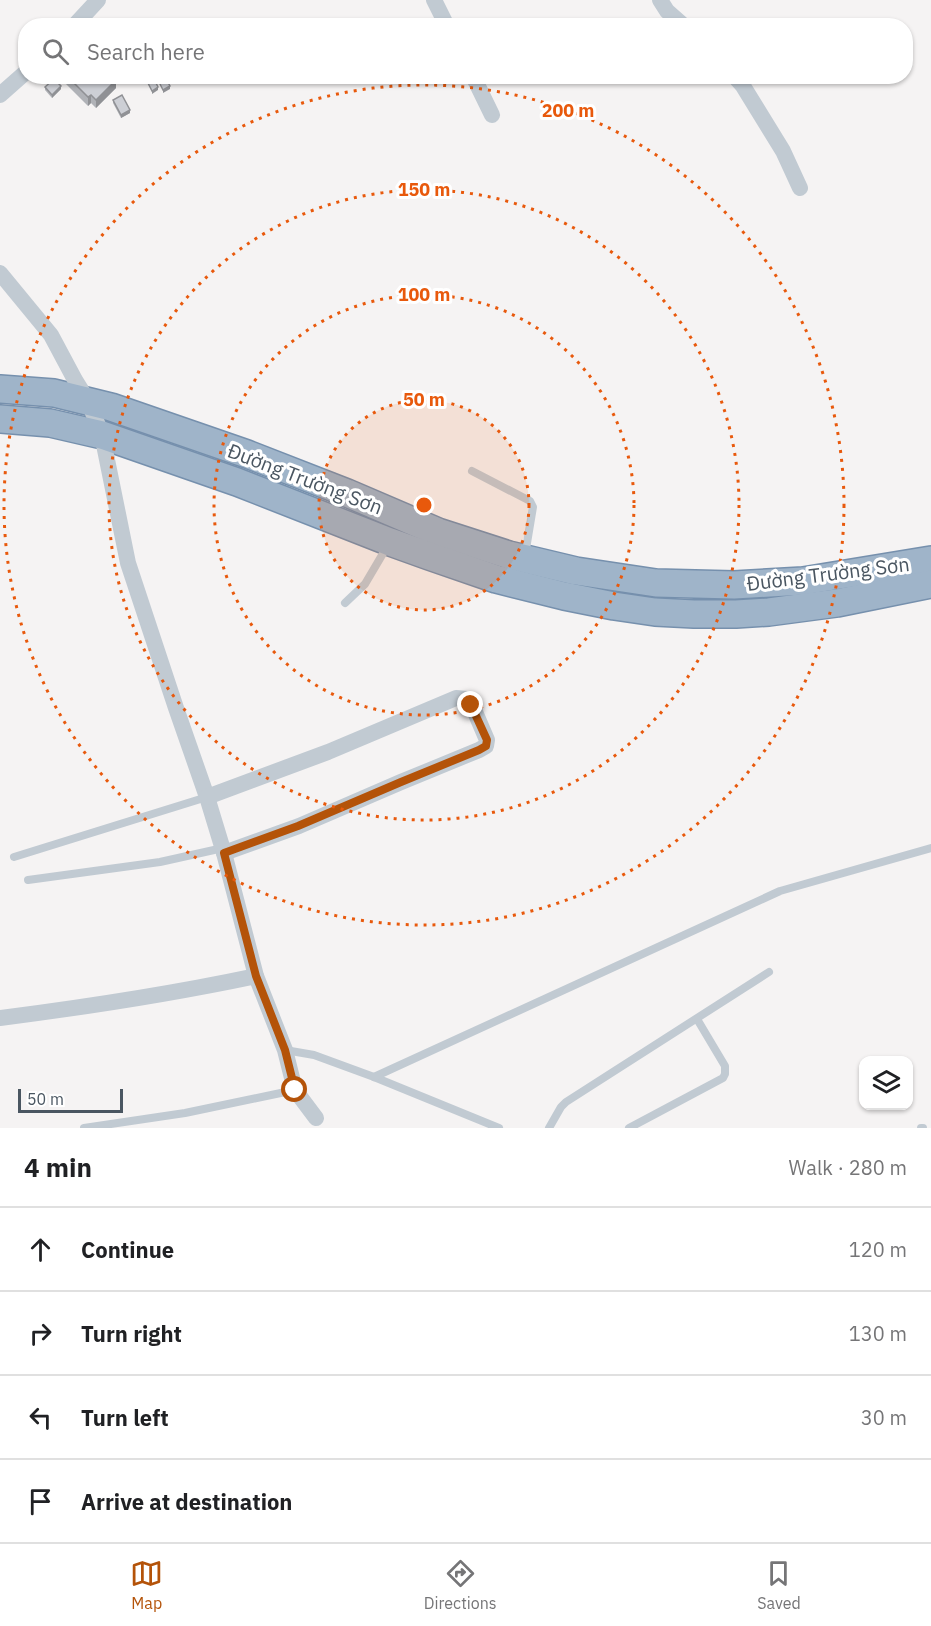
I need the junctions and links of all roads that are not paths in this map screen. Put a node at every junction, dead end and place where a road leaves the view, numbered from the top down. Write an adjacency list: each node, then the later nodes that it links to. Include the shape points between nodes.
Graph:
1 (99, 0): 4 (street)
2 (434, 0): 5 (street)
3 (660, 0): 6 (street)
4 (82, 18)
5 (443, 18)
6 (675, 18)
7 (18, 79): 10 (street)
8 (477, 84): 11 (street)
9 (741, 84): 12 (street)
10 (0, 96)
11 (492, 114)
12 (800, 188)
13 (0, 273): 15 (street, via 51,335)
14 (0, 389): 15 (highway, Đường Trường Sơn, via 54,393)
15 (88, 401): 17 (street); 20 (highway, Đường Trường Sơn, via 248,454 438,532)
16 (0, 419): 17 (highway, Đường Trường Sơn, via 50,423)
17 (102, 435): 19 (highway, Đường Trường Sơn, via 237,482); 24 (street, via 128,563)
18 (472, 471): 20 (lane, via 530,501 533,507)
19 (390, 543): 22 (highway, Đường Trường Sơn, via 496,579 655,612 769,612); 23 (lane, via 365,584)
20 (525, 559): 21 (highway, Đường Trường Sơn, via 619,578 695,585 803,581)
21 (931, 560)
22 (931, 584)
23 (345, 603)
24 (207, 797): 26 (street); 26 (street, via 456,698 467,699 487,740 479,750 298,826); 27 (lane)
25 (931, 848): 34 (lane, via 780,891)
26 (224, 850): 28 (lane); 30 (street)
27 (14, 857)
28 (28, 880)
29 (769, 972): 32 (lane)
30 (256, 976): 31 (street); 33 (street)
31 (0, 1018)
32 (697, 1019): 39 (lane, via 566,1102); 40 (lane, via 725,1066 723,1078)
33 (285, 1050): 34 (lane, via 314,1055); 35 (street)
34 (374, 1077): 38 (lane)
35 (295, 1090): 36 (street); 37 (lane, via 185,1113)
36 (320, 1123)
37 (84, 1128)
38 (499, 1128)
39 (549, 1128)
40 (629, 1128)

